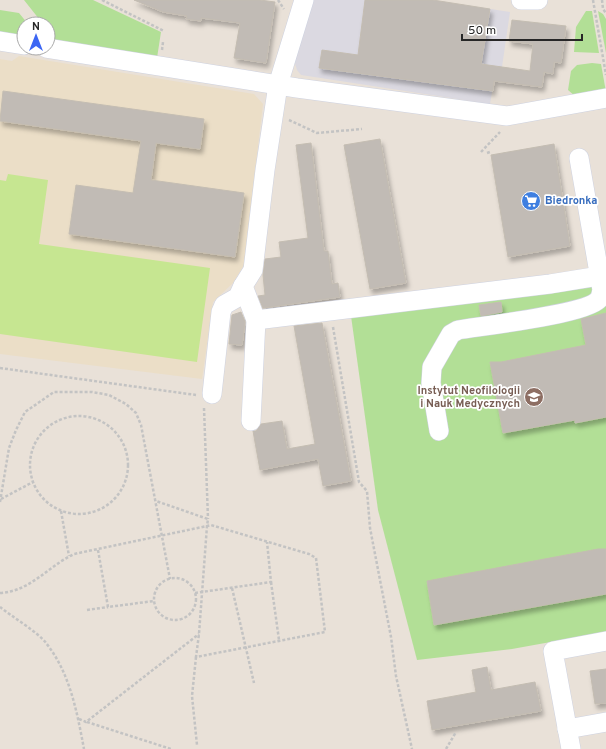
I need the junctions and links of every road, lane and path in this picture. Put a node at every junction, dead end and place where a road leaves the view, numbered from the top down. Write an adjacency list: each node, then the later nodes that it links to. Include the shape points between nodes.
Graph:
1 (102, 0): 8 (path)
2 (304, 0): 13 (street)
3 (521, 0): 4 (street)
4 (538, 0)
5 (593, 0): 12 (path)
6 (602, 0): 7 (path)
7 (606, 13)
8 (164, 31)
9 (0, 41): 10 (street)
10 (16, 44)
11 (56, 50): 13 (street)
12 (606, 75)
13 (278, 85): 14 (street, via 507,116); 15 (street)
14 (606, 98)
15 (274, 113): 16 (path, via 317,132); 19 (street, via 253,270)
16 (362, 129)
17 (579, 158): 18 (street)
18 (603, 275): 20 (street); 25 (street, via 599,299 587,307 458,330 451,334 432,367 431,383)
19 (243, 286): 21 (street); 23 (street, via 238,297 224,305 221,312)
20 (330, 311): 21 (street); 60 (path, via 359,482 367,491 370,528 396,676)
21 (256, 320): 24 (street)
22 (0, 368): 23 (path)
23 (211, 396): 30 (path, via 204,407)
24 (251, 421)
25 (439, 431)
26 (33, 482): 27 (path); 29 (path, via 44,501); 29 (path, via 30,471 31,454 37,439 48,426 63,418 80,416 96,418 110,426 121,438 128,453 129,469 125,485 117,498 104,509 89,514 73,515)
27 (0, 500): 28 (path, via 9,448 25,412 54,392 70,391 109,395 136,412 141,424)
28 (156, 501): 30 (path); 32 (path)
29 (61, 511): 35 (path)
30 (208, 519): 31 (path)
31 (208, 526): 32 (path); 33 (path, via 212,525); 41 (path)
32 (162, 536): 34 (path); 36 (path)
33 (267, 542): 37 (path); 47 (path, via 316,558 319,571 325,632)
34 (98, 550): 35 (path); 44 (path)
35 (69, 556): 39 (path, via 26,587)
36 (170, 579): 40 (path, via 187,582); 42 (path, via 157,588)
37 (271, 582): 38 (path); 47 (path)
38 (232, 588): 41 (path); 49 (path)
39 (0, 593)
40 (195, 593): 41 (path); 42 (path, via 196,600 190,613 178,620 165,618 159,613)
41 (202, 593): 46 (path)
42 (154, 601): 44 (path)
43 (0, 607): 52 (path, via 46,642 67,676)
44 (108, 607): 45 (path)
45 (87, 610)
46 (199, 634): 50 (path); 53 (path)
47 (279, 640): 49 (path)
48 (606, 641): 55 (street, via 553,651)
49 (246, 646): 50 (path); 51 (path)
50 (196, 657): 57 (path, via 192,696)
51 (254, 683)
52 (78, 719): 53 (path); 58 (path)
53 (86, 722): 59 (path)
54 (606, 722): 55 (street)
55 (567, 729): 62 (street)
56 (456, 732): 61 (path)
57 (197, 745)
58 (84, 749)
59 (171, 749)
60 (412, 749)
61 (446, 749)
62 (571, 749)

